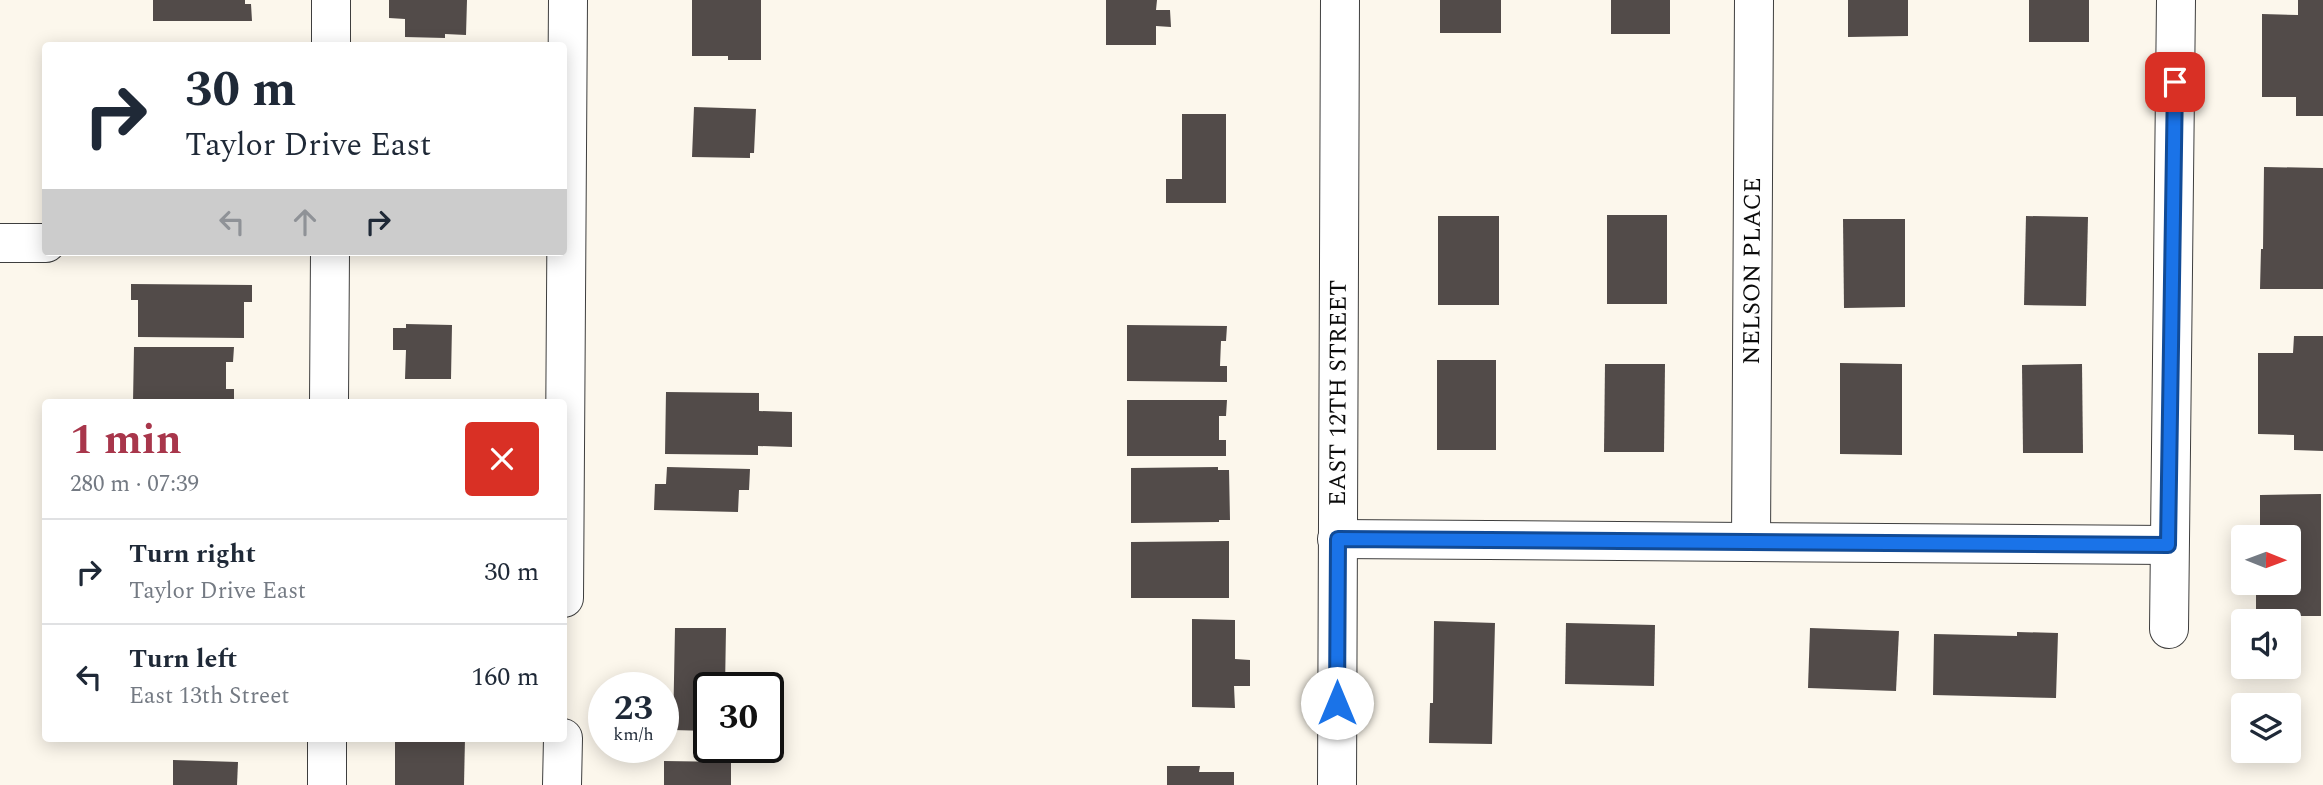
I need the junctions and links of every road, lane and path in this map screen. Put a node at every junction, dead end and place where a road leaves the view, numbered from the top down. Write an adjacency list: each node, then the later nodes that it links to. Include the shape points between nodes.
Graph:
1 (331, 0): 6 (street)
2 (568, 0): 7 (street)
3 (1340, 0): 14 (street, EAST 12TH STREET)
4 (1755, 0): 15 (street, NELSON PLACE)
5 (2176, 0): 16 (street)
6 (331, 42)
7 (567, 62)
8 (0, 243): 9 (street)
9 (42, 243)
10 (330, 256): 12 (street)
11 (564, 256): 13 (street)
12 (329, 399)
13 (564, 399)
14 (1338, 539): 15 (street); 22 (street, EAST 12TH STREET)
15 (1751, 542): 16 (street)
16 (2168, 545): 17 (street)
17 (2169, 629)
18 (327, 742): 20 (street)
19 (563, 742): 21 (street)
20 (327, 785)
21 (562, 785)
22 (1336, 785)

